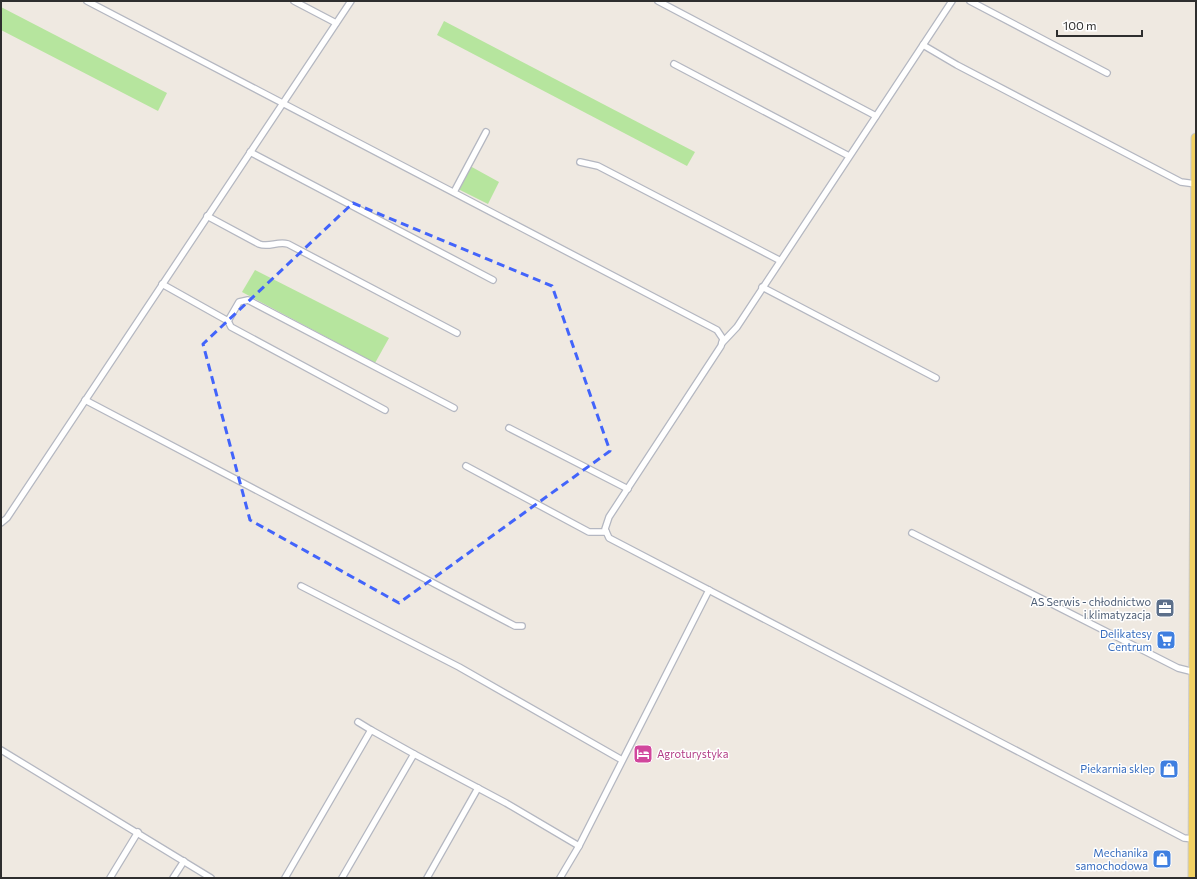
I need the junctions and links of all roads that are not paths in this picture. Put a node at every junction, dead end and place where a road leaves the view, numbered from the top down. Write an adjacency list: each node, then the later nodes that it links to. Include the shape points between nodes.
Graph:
1 (87, 1): 11 (street)
2 (294, 1): 7 (street)
3 (351, 1): 7 (street)
4 (658, 1): 12 (street)
5 (952, 1): 8 (street)
6 (970, 1): 10 (street)
7 (336, 23): 11 (street)
8 (924, 45): 12 (street); 18 (street, via 957,65 1181,182)
9 (674, 64): 16 (street)
10 (1107, 73)
11 (283, 103): 15 (street); 19 (street)
12 (876, 116): 16 (street)
13 (486, 132): 19 (street)
14 (1196, 138): 18 (main road)
15 (250, 152): 20 (street); 22 (street)
16 (849, 156): 21 (street)
17 (580, 162): 21 (street, via 598,166)
18 (1196, 184): 25 (main road)
19 (454, 192): 29 (street, via 713,328 720,333)
20 (207, 216): 23 (street); 28 (street, via 259,244 288,244)
21 (779, 260): 24 (street)
22 (493, 280)
23 (162, 284): 26 (street); 31 (street)
24 (762, 287): 29 (street, via 737,327); 30 (street)
25 (1196, 319): 27 (main road)
26 (228, 321): 32 (street, via 239,302 248,300); 33 (street, via 231,327)
27 (1196, 325): 35 (main road)
28 (457, 333)
29 (722, 344): 37 (street)
30 (936, 378)
31 (85, 400): 38 (street, via 7,518); 43 (street, via 515,626)
32 (454, 408)
33 (385, 410)
34 (508, 428): 37 (street)
35 (1196, 452): 44 (main road)
36 (466, 466): 39 (street, via 589,532)
37 (628, 489): 39 (street, via 606,521)
38 (1, 523)
39 (606, 532): 42 (street, via 612,540)
40 (912, 533): 45 (street, via 1178,668)
41 (301, 586): 50 (street, via 459,667)
42 (709, 590): 50 (street); 53 (street, via 1184,838)
43 (522, 626)
44 (1195, 646): 45 (main road)
45 (1194, 672): 53 (main road)
46 (358, 722): 47 (street)
47 (371, 730): 49 (street); 59 (street)
48 (1, 750): 52 (street)
49 (414, 754): 51 (street); 60 (street)
50 (622, 760): 54 (street)
51 (478, 788): 54 (street); 61 (street)
52 (138, 832): 55 (street); 56 (street)
53 (1194, 839): 63 (main road)
54 (579, 846): 62 (street)
55 (184, 861): 57 (street); 58 (street)
56 (110, 878)
57 (173, 878)
58 (212, 878)
59 (285, 878)
60 (342, 878)
61 (427, 878)
62 (560, 878)
63 (1193, 878)

